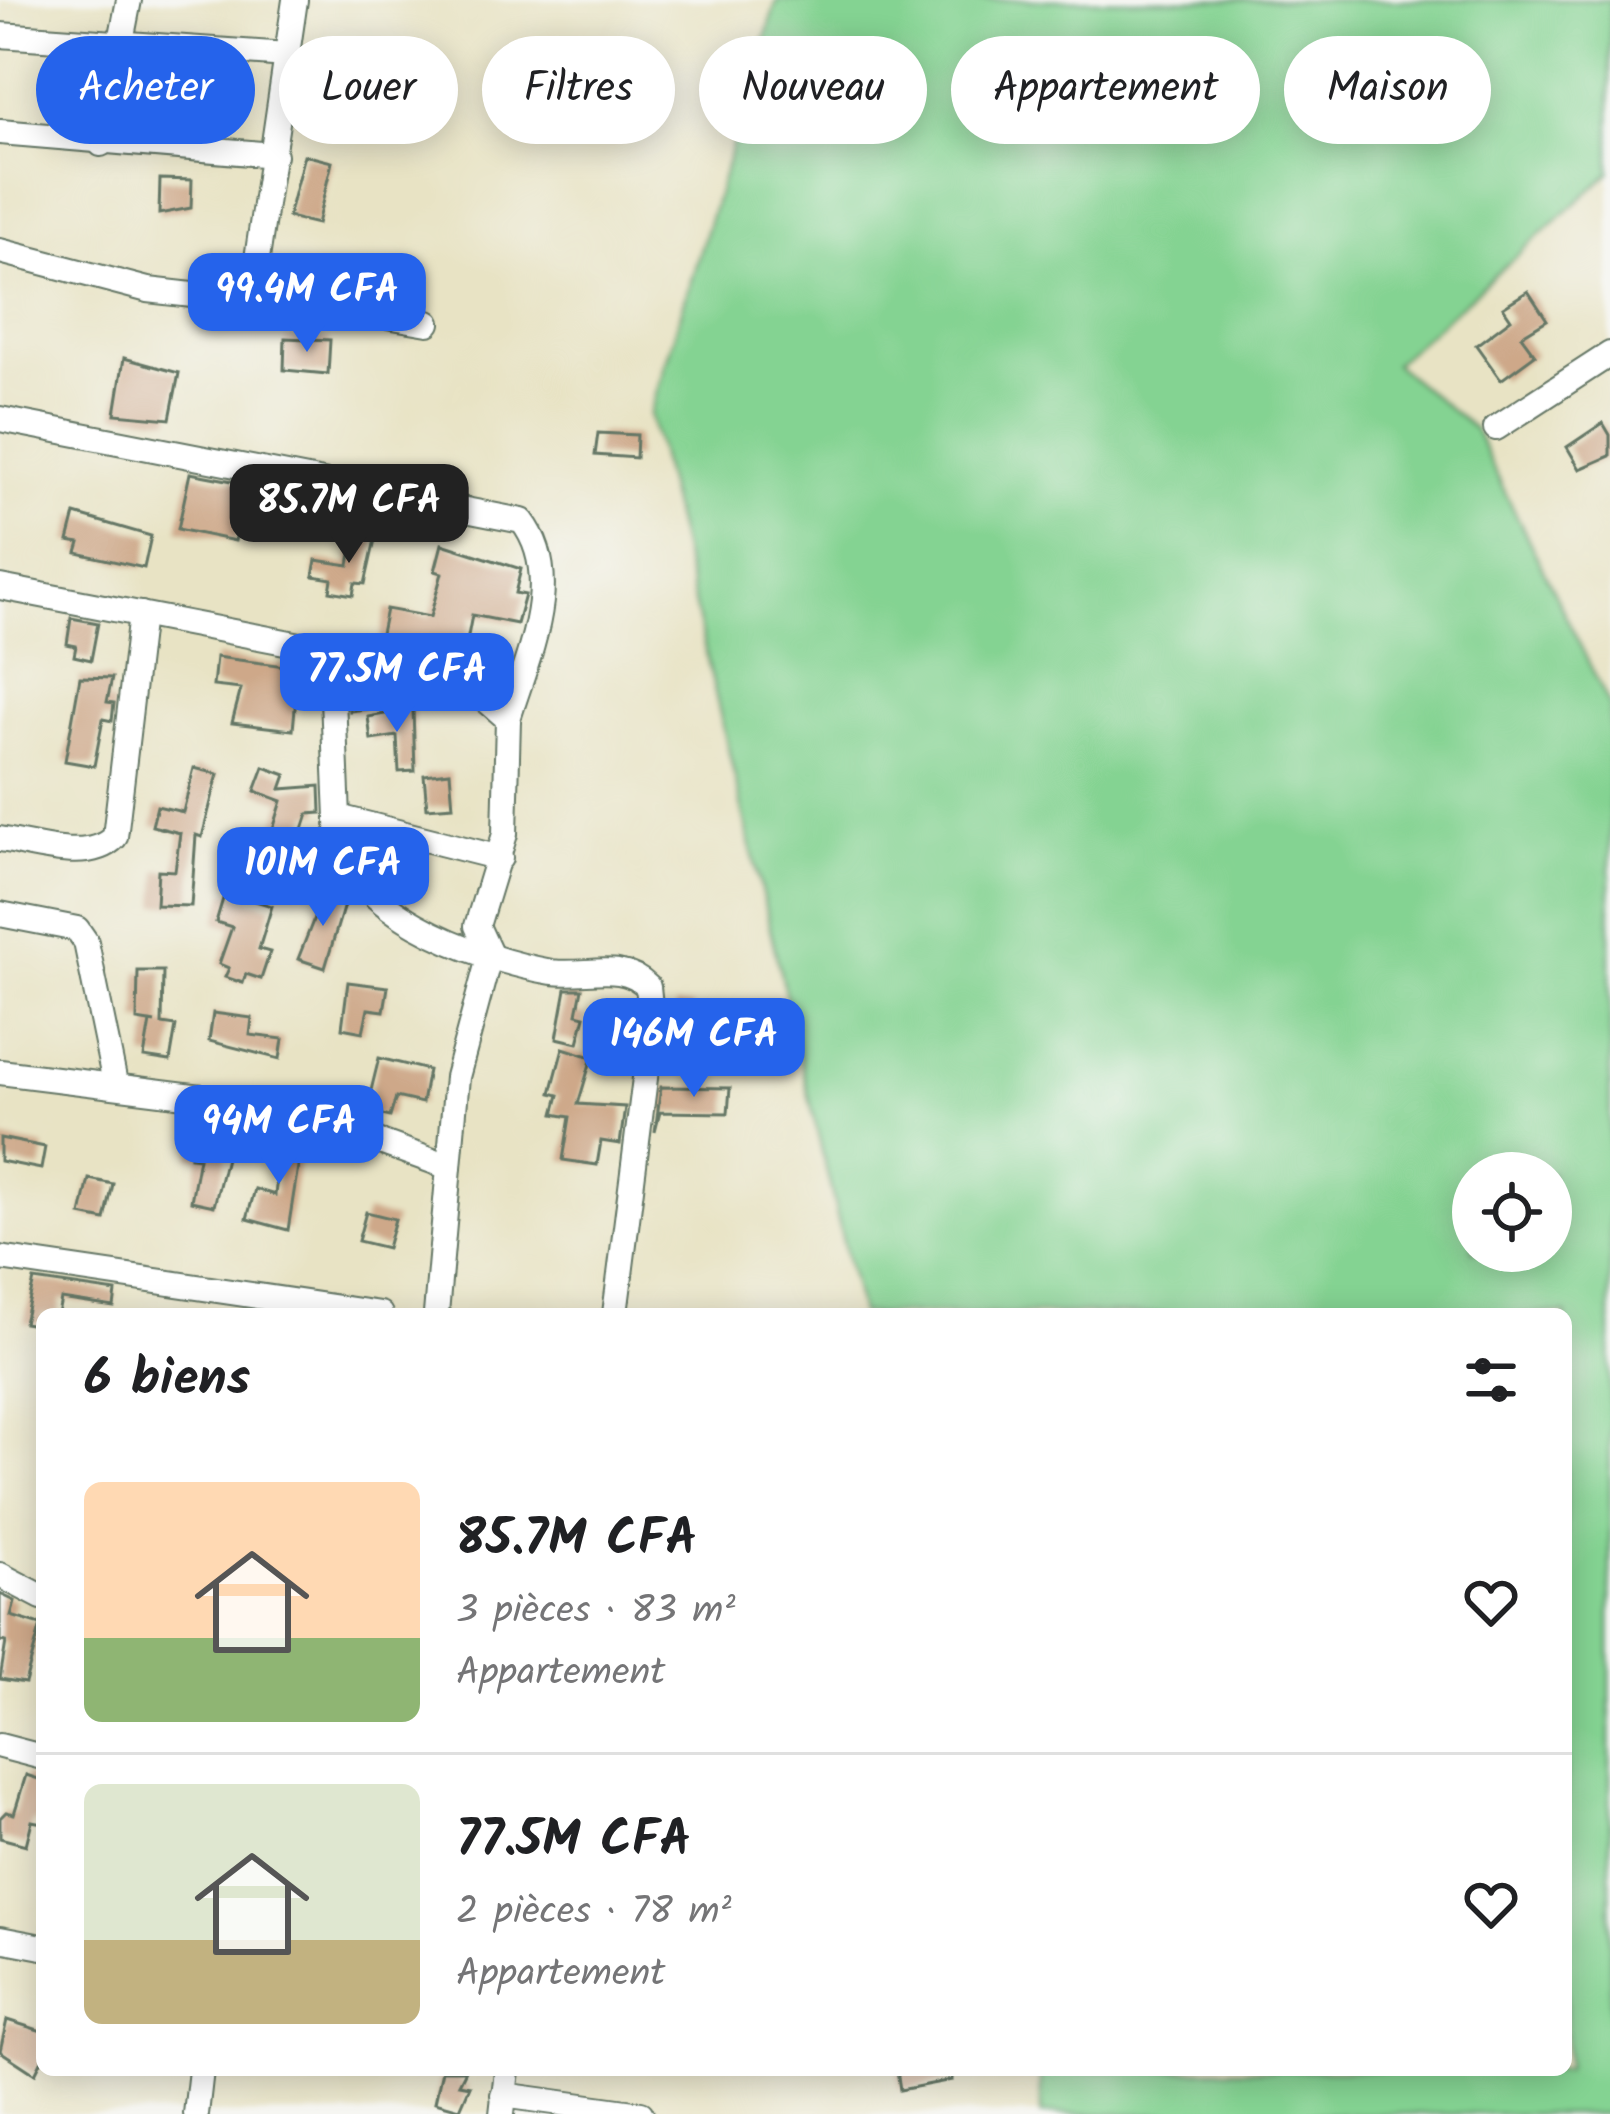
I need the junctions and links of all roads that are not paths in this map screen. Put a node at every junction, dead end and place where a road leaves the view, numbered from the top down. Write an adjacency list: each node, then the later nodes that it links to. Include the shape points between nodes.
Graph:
1 (129, 0): 4 (street)
2 (295, 0): 5 (street)
3 (0, 35): 6 (street)
4 (120, 36)
5 (290, 36)
6 (36, 37)
7 (279, 117): 11 (street)
8 (0, 132): 9 (street)
9 (36, 136)
10 (100, 144): 11 (street)
11 (274, 155): 13 (street)
12 (0, 251): 13 (street, via 148,290)
13 (252, 293): 14 (street)
14 (428, 323)
15 (1610, 354): 17 (street)
16 (0, 419): 21 (street, via 522,521 535,538 540,616)
17 (1496, 428)
18 (0, 587): 19 (street)
19 (141, 614): 20 (street); 23 (street, via 115,837 89,851)
20 (331, 651): 21 (street, via 430,670 469,686); 22 (street)
21 (508, 719): 24 (street)
22 (338, 817): 24 (street); 26 (street, via 350,864 392,909 445,944)
23 (0, 838)
24 (500, 859): 26 (street, via 477,926)
25 (0, 914): 28 (street, via 77,929 86,942)
26 (490, 954): 29 (street, via 457,1076); 33 (street, via 549,971 626,971 653,1000)
27 (0, 1072): 28 (street)
28 (115, 1083): 29 (street, via 317,1119)
29 (449, 1167): 32 (street)
30 (0, 1258): 31 (street)
31 (339, 1308)
32 (437, 1308)
33 (616, 1308)
34 (0, 1574): 35 (street)
35 (36, 1594)
36 (0, 1746): 37 (street)
37 (36, 1755)
38 (0, 1940): 39 (street)
39 (36, 1945)
40 (200, 2076): 42 (street)
41 (504, 2093): 43 (street)
42 (196, 2114)
43 (641, 2114)

